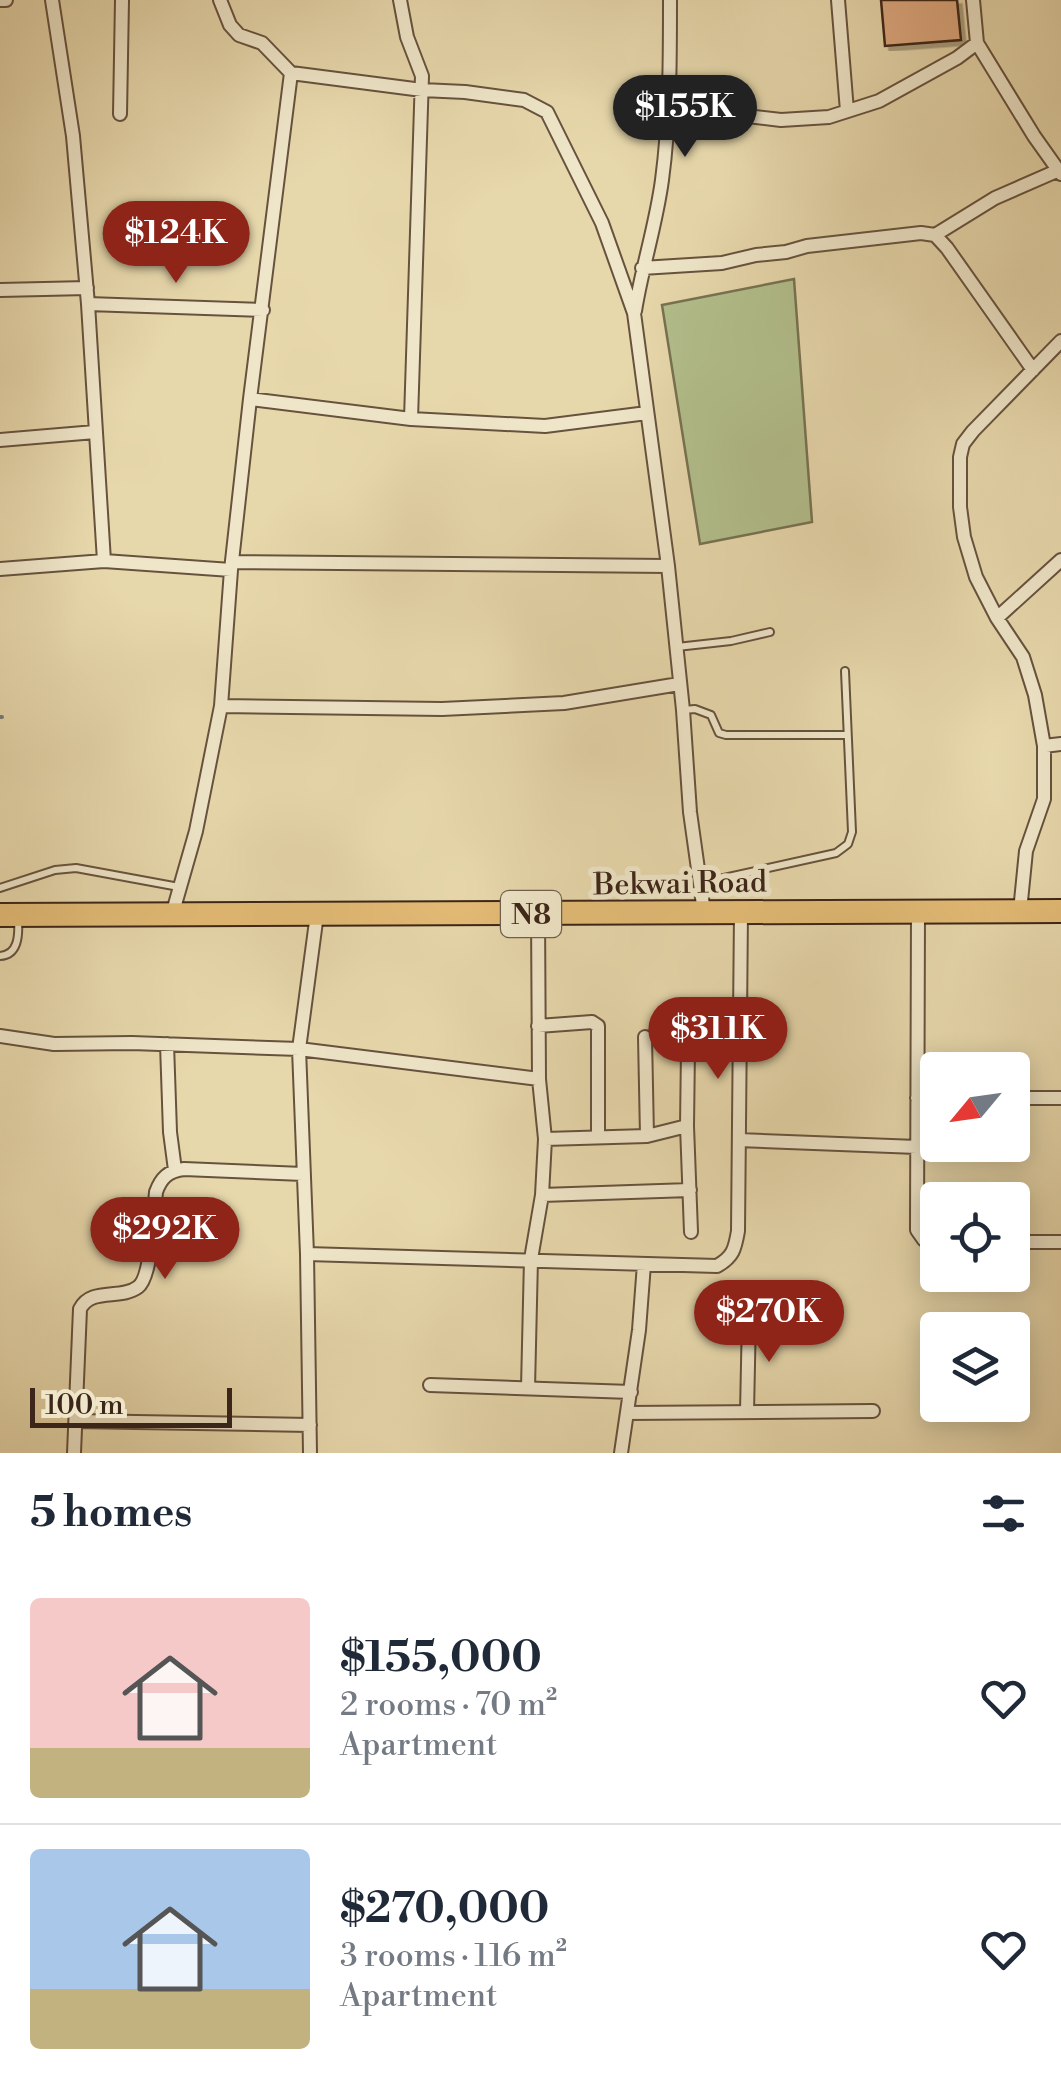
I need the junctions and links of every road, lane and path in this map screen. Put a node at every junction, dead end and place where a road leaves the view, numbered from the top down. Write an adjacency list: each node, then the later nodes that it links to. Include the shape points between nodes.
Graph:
1 (52, 0): 17 (street)
2 (122, 0): 13 (street)
3 (220, 0): 9 (street, via 238,35 262,43)
4 (400, 0): 10 (street)
5 (670, 0): 11 (street)
6 (838, 0): 12 (street)
7 (973, 0): 8 (street)
8 (977, 43): 12 (street, via 878,101); 14 (street)
9 (291, 73): 10 (street); 20 (street)
10 (422, 90): 21 (street, via 524,100 547,112 602,223); 26 (street)
11 (670, 107): 12 (street, via 781,120); 16 (street, via 662,183)
12 (847, 111)
13 (120, 114)
14 (1060, 172): 15 (street, via 995,198)
15 (935, 235): 16 (street, via 852,239 722,263); 23 (street)
16 (642, 268): 21 (street)
17 (87, 288): 18 (street); 19 (street)
18 (0, 290)
19 (88, 304): 20 (street); 27 (street)
20 (262, 310): 24 (street)
21 (634, 313): 25 (street)
22 (1061, 341): 23 (street)
23 (1033, 370): 34 (street, via 962,444 960,457 964,537)
24 (250, 399): 26 (street); 31 (street)
25 (647, 413): 26 (street, via 545,426); 32 (street)
26 (410, 419)
27 (94, 432): 28 (street); 30 (street)
28 (0, 440)
29 (1061, 560): 34 (street)
30 (104, 561): 31 (street); 33 (street)
31 (232, 566): 32 (street); 39 (street)
32 (668, 566): 36 (street)
33 (0, 569)
34 (998, 618): 43 (street, via 1023,657)
35 (770, 632): 36 (lane)
36 (676, 647): 38 (street)
37 (844, 671): 41 (lane)
38 (680, 684): 39 (street, via 564,703 460,708); 40 (street)
39 (222, 706): 45 (street)
40 (683, 710): 41 (lane, via 711,715 726,735); 44 (street)
41 (847, 735): 44 (lane, via 848,844)
42 (1061, 744): 43 (street)
43 (1044, 746): 48 (street, via 1044,799 1026,851)
44 (700, 883): 50 (street)
45 (180, 887): 46 (lane, via 76,868); 55 (street)
46 (0, 888)
47 (918, 911): 48 (highway, Bekwai Road / N8); 51 (highway, Bekwai Road / N8); 64 (street)
48 (1020, 911): 49 (highway, Bekwai Road / N8)
49 (1061, 911)
50 (704, 912): 51 (highway, Bekwai Road / N8); 53 (highway, Bekwai Road / N8)
51 (741, 912): 59 (street)
52 (317, 914): 53 (highway, Bekwai Road / N8); 55 (highway, Bekwai Road / N8); 62 (street)
53 (538, 914): 57 (street)
54 (9, 915): 55 (highway, Bekwai Road / N8); 56 (lane, via 18,934 14,950)
55 (172, 915)
56 (0, 956)
57 (538, 1026): 63 (street); 69 (street, via 598,1026)
58 (645, 1036): 68 (street)
59 (740, 1037): 67 (street, via 690,1043); 71 (street)
60 (0, 1038): 61 (street)
61 (167, 1044): 62 (street); 73 (street)
62 (299, 1049): 63 (street); 74 (street)
63 (538, 1078): 70 (street)
64 (917, 1098): 72 (street)
65 (1030, 1098): 66 (street)
66 (1061, 1098)
67 (687, 1126): 68 (street); 75 (street)
68 (647, 1136): 69 (street)
69 (598, 1137): 70 (street)
70 (545, 1139): 76 (street)
71 (739, 1140): 72 (street); 83 (street, via 738,1232 729,1260 717,1266)
72 (917, 1147): 78 (street)
73 (175, 1170): 74 (street); 91 (street, via 156,1192 142,1283 82,1303)
74 (303, 1174): 81 (street)
75 (690, 1190): 76 (street); 77 (street)
76 (542, 1195): 82 (street)
77 (691, 1232)
78 (920, 1234)
79 (1030, 1242): 80 (street)
80 (1061, 1242)
81 (307, 1254): 82 (street); 92 (street)
82 (530, 1259): 83 (street); 86 (street)
83 (644, 1264): 87 (street)
84 (749, 1316): 89 (street)
85 (430, 1384): 86 (street)
86 (528, 1388): 87 (street)
87 (631, 1392): 90 (street)
88 (872, 1411): 89 (street)
89 (747, 1412): 90 (street)
90 (627, 1413): 95 (street)
91 (76, 1422): 92 (street); 93 (street)
92 (310, 1425): 94 (street)
93 (74, 1453)
94 (310, 1453)
95 (621, 1453)

